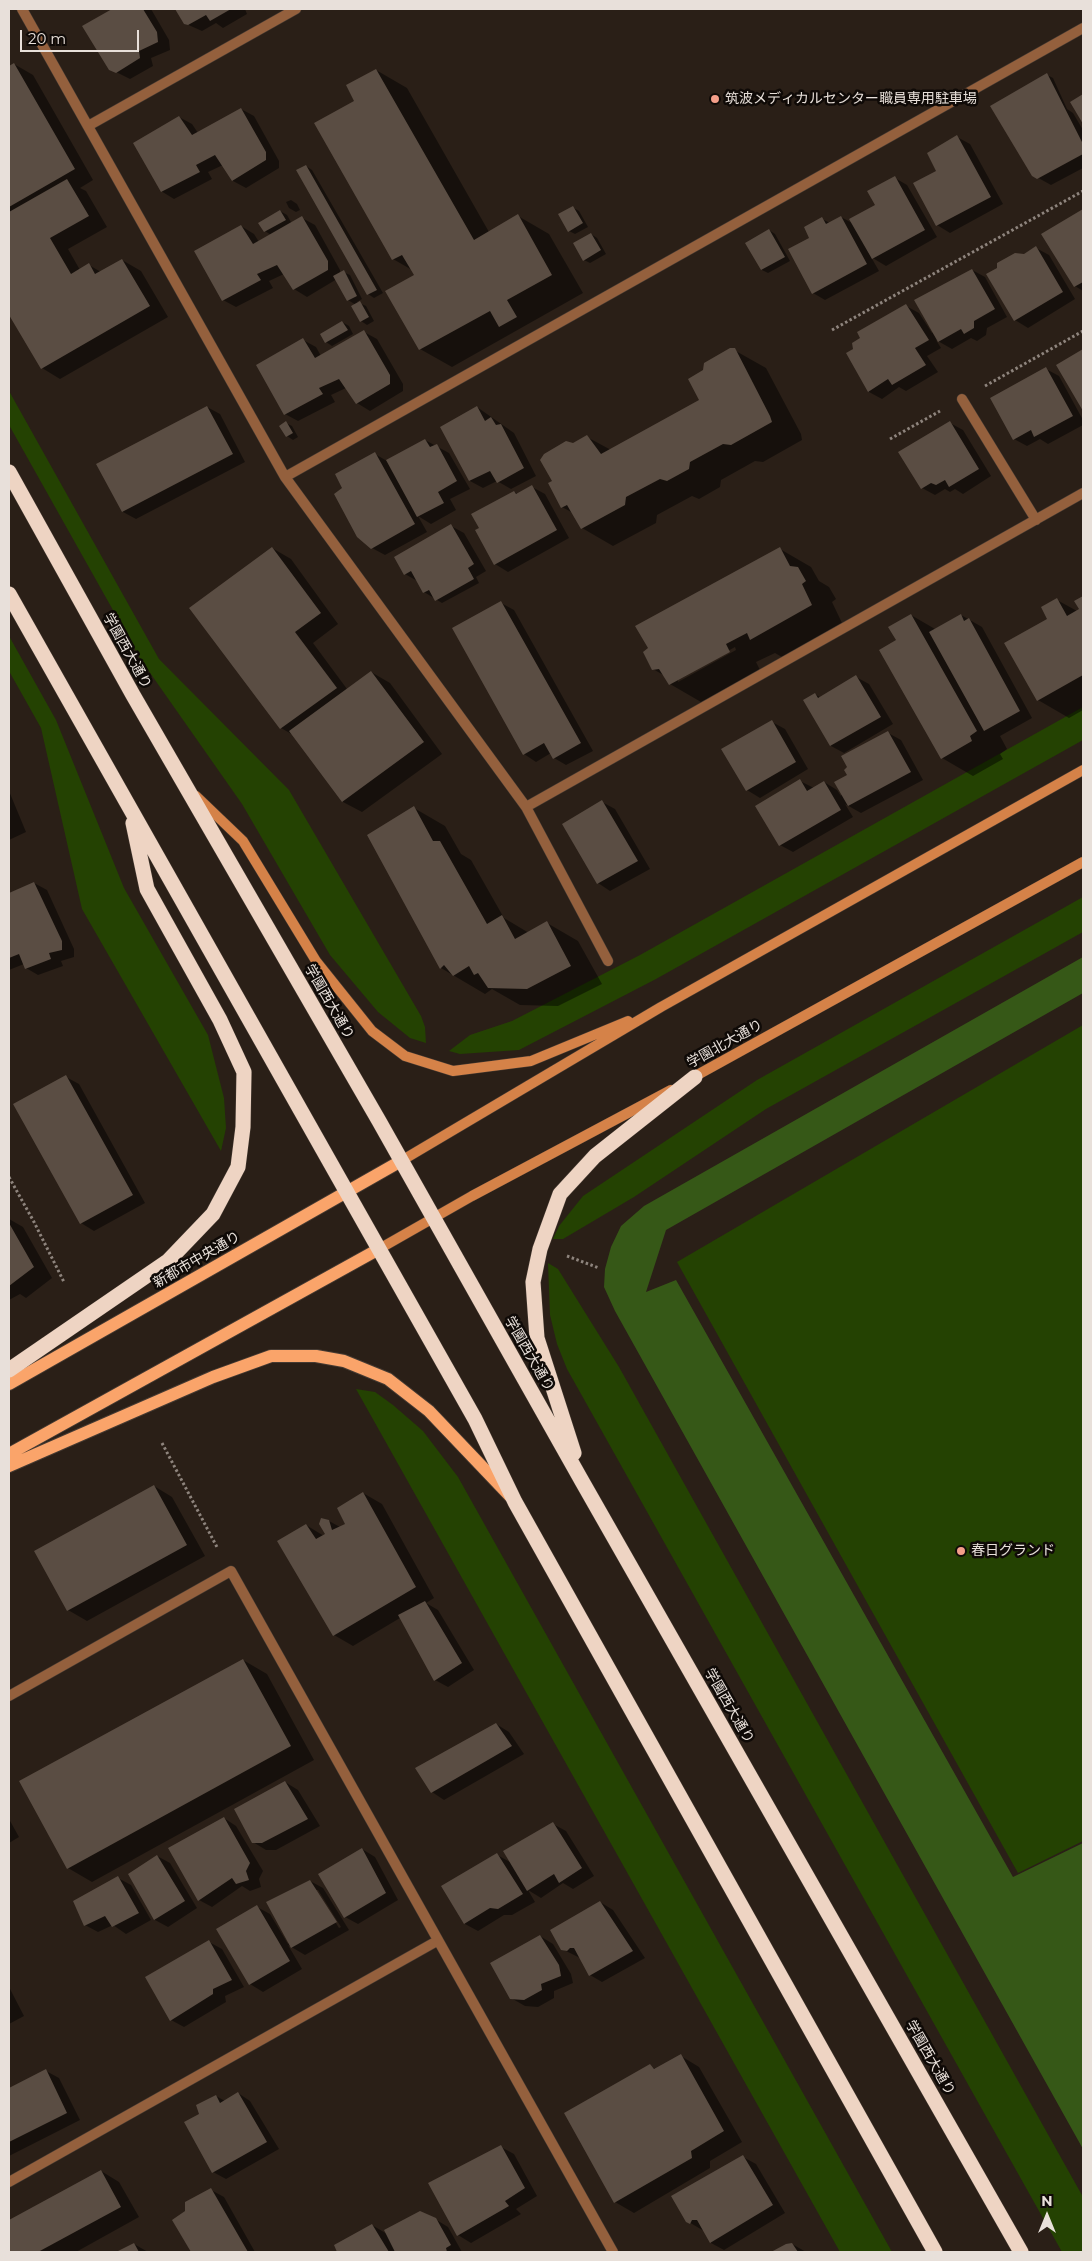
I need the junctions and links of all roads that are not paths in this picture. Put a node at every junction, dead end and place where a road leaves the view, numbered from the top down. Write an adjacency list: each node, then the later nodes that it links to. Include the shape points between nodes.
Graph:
1 (22, 9): 4 (street)
2 (296, 9): 4 (street)
3 (1083, 28): 7 (street)
4 (88, 126): 7 (street)
5 (962, 399): 9 (street)
6 (9, 472): 12 (highway, 学園西大通り)
7 (285, 478): 13 (street)
8 (1083, 493): 9 (street)
9 (1036, 520): 13 (street)
10 (9, 594): 14 (highway)
11 (1083, 770): 17 (main road)
12 (185, 785): 17 (main road, via 243,841 316,961 372,1030 404,1056 453,1071 531,1061); 19 (highway, 学園西大通り)
13 (526, 807): 16 (street)
14 (130, 810): 20 (highway); 23 (highway, via 147,890 220,1020 244,1072 238,1167 213,1214 168,1261)
15 (1083, 862): 18 (main road, 学園北大通り)
16 (608, 961)
17 (661, 1007): 19 (main road)
18 (695, 1077): 21 (main road, 学園北大通り); 27 (highway, via 595,1156 560,1194 540,1249 533,1282 537,1338)
19 (401, 1161): 20 (main road, 新都市中央通り); 21 (highway, 学園西大通り)
20 (347, 1192): 22 (highway); 24 (main road, 新都市中央通り)
21 (433, 1217): 22 (main road, 学園北大通り); 27 (highway, 学園西大通り)
22 (379, 1249): 25 (main road); 28 (highway, via 475,1419)
23 (9, 1370)
24 (9, 1384)
25 (9, 1454)
26 (9, 1466): 28 (main road, via 214,1377 271,1356 316,1356 344,1362 388,1379 429,1411)
27 (583, 1483): 34 (highway, 学園西大通り)
28 (515, 1502): 33 (highway)
29 (9, 1696): 30 (street, via 231,1571)
30 (437, 1941): 31 (street); 32 (street)
31 (9, 2182)
32 (613, 2252)
33 (935, 2252)
34 (1022, 2252)

